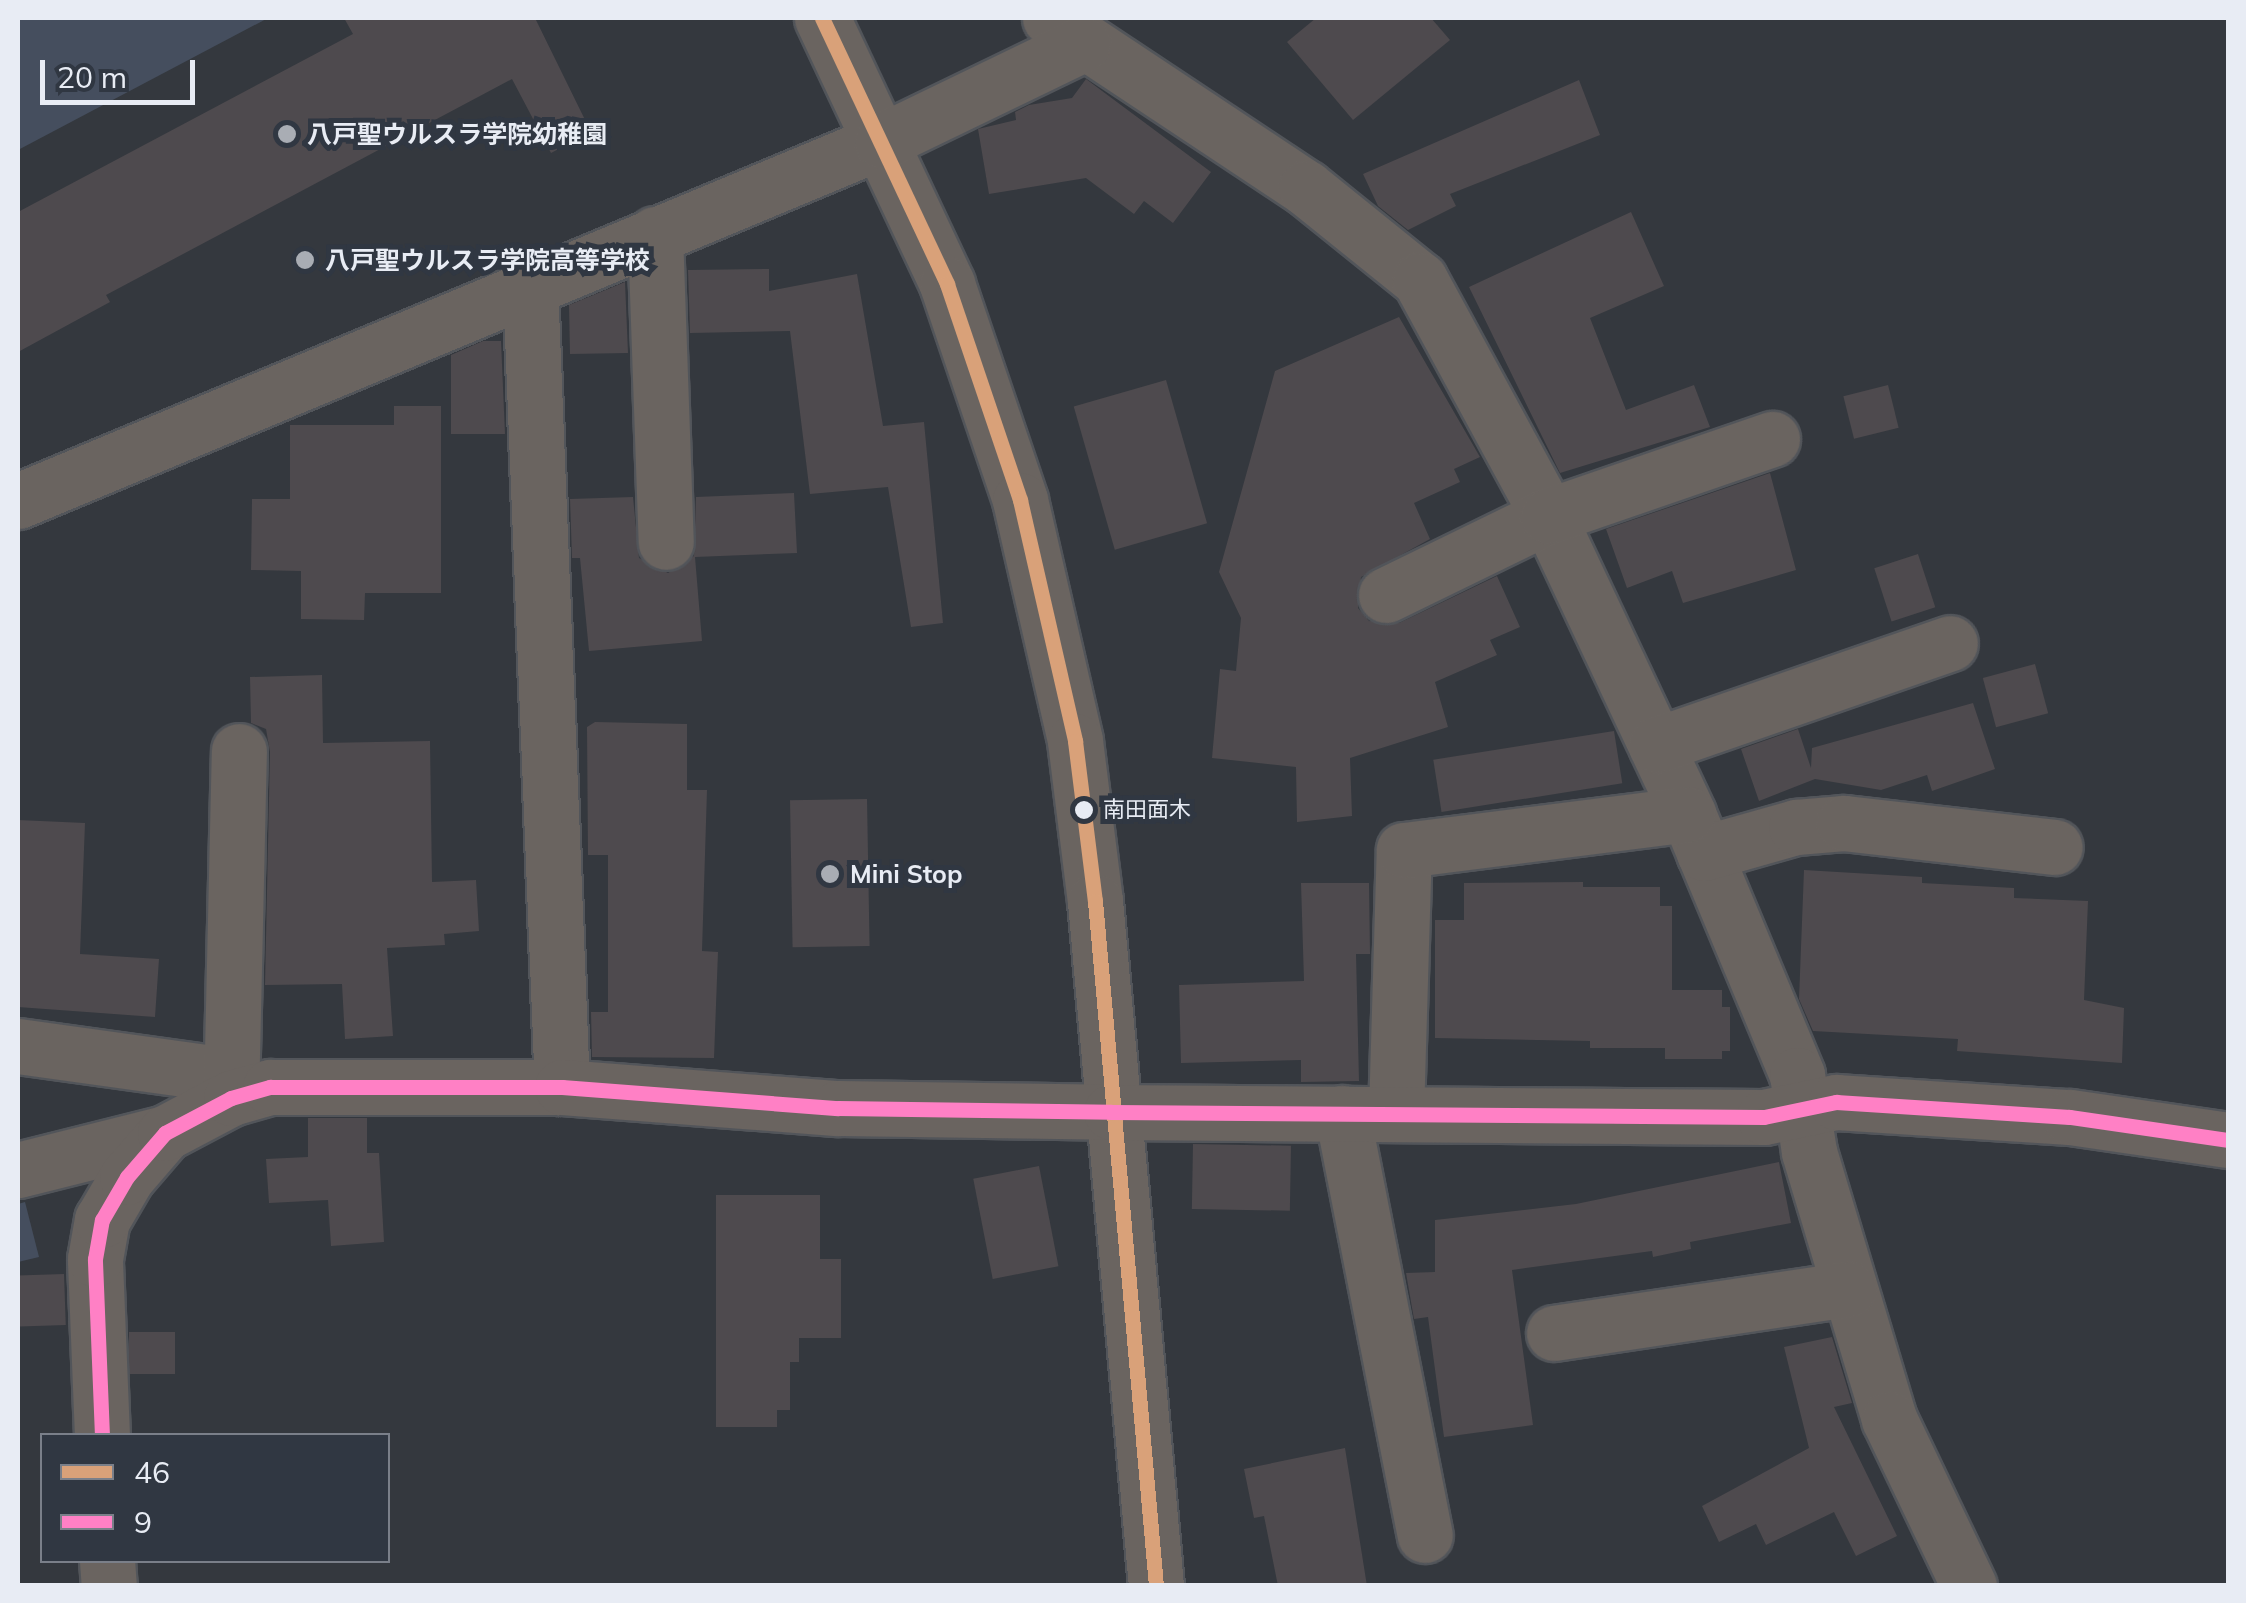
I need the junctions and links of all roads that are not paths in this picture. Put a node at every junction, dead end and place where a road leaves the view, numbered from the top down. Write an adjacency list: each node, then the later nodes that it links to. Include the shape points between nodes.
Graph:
1 (822, 18): 3 (street)
2 (1066, 30): 3 (street); 8 (street, via 1306,188 1420,280)
3 (882, 141): 4 (street); 20 (street, via 946,284 1020,500 1075,741)
4 (655, 234): 5 (street); 9 (street)
5 (530, 285): 7 (street); 18 (street)
6 (1772, 439): 8 (street)
7 (18, 501)
8 (1548, 516): 10 (street); 12 (street)
9 (666, 542)
10 (1386, 596)
11 (1950, 644): 12 (street)
12 (1656, 746): 14 (street)
13 (238, 752): 17 (street)
14 (1696, 834): 15 (street, via 1844,824); 19 (street, via 1797,1074); 22 (street, via 1404,850)
15 (2055, 846)
16 (18, 1046): 17 (street)
17 (229, 1086): 18 (street); 23 (street)
18 (562, 1086): 20 (street, via 838,1108)
19 (1803, 1110): 22 (street, via 1764,1116); 24 (street, via 1836,1102 2070,1116); 26 (street)
20 (1112, 1112): 21 (street); 30 (street)
21 (1342, 1113): 22 (street); 29 (street)
22 (1396, 1113)
23 (165, 1133): 25 (street); 28 (street, via 127,1176 102,1220 95,1259)
24 (2228, 1140)
25 (18, 1170)
26 (1849, 1289): 27 (street); 31 (street, via 1889,1419)
27 (1554, 1333)
28 (102, 1433)
29 (1425, 1535)
30 (1156, 1586)
31 (1969, 1586)

